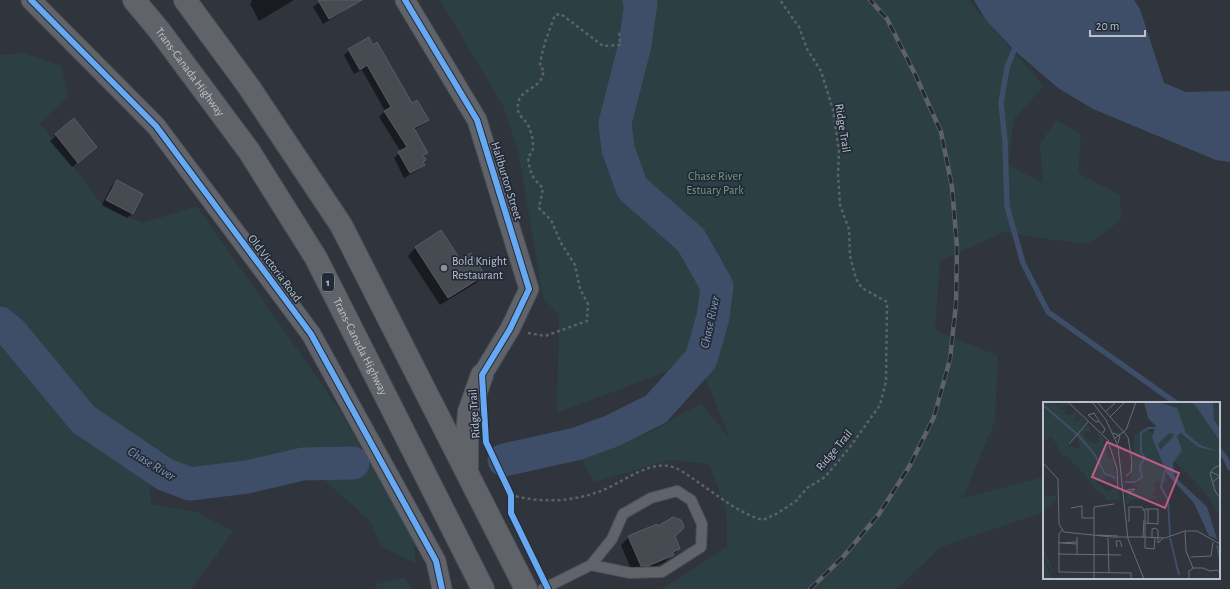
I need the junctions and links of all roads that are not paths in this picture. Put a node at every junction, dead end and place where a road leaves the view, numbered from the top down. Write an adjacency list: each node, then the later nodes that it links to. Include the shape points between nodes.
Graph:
1 (31, 0): 8 (street, Old Victoria Road, via 156,126 310,334 436,561)
2 (134, 0): 9 (highway, Trans-Canada Highway / 1, via 249,151 316,258)
3 (185, 0): 6 (highway, via 249,86 341,225)
4 (405, 0): 5 (street, Haliburton Street, via 477,120 529,289 510,329)
5 (482, 375): 6 (highway, via 469,412)
6 (467, 474): 10 (highway)
7 (591, 565): 7 (lane, via 630,573 662,572 701,547 702,524 691,500 677,491 651,498 624,514 612,539); 11 (lane)
8 (442, 589)
9 (483, 589)
10 (526, 589)
11 (543, 589)

